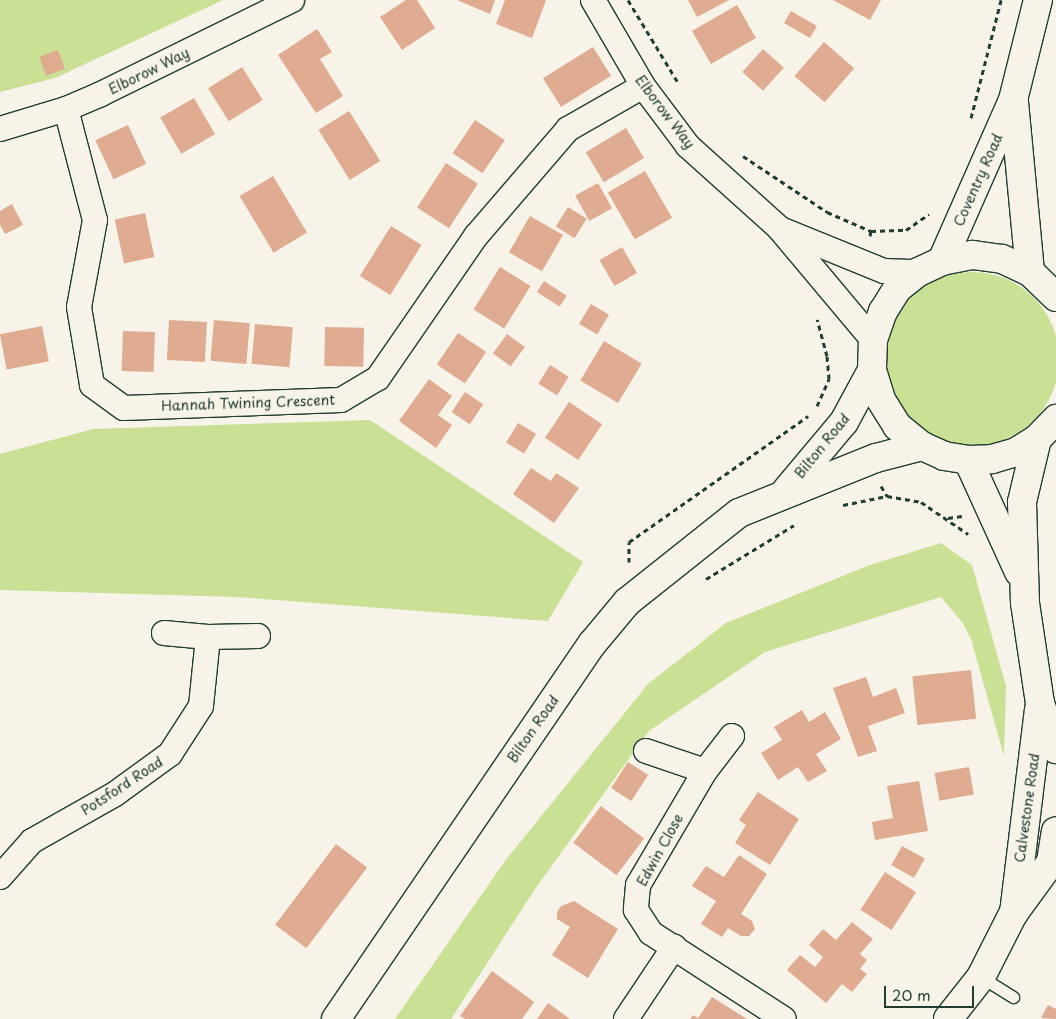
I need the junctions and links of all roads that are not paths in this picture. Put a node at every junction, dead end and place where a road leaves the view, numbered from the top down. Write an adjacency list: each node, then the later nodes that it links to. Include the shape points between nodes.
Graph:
1 (292, 0): 6 (street, Elborow Way)
2 (593, 0): 4 (street, Elborow Way)
3 (1038, 0): 5 (main road, Coventry Road)
4 (643, 86): 6 (street, Hannah Twining Crescent, via 568,129 476,236 378,378 341,400 124,408 92,385 79,307 95,220); 8 (street, Elborow Way, via 688,146)
5 (1014, 100): 9 (main road, Coventry Road); 11 (main road, Coventry Road)
6 (66, 110): 7 (street, Elborow Way)
7 (0, 129)
8 (779, 228): 10 (street, Elborow Way, via 884,271); 13 (street, Elborow Way)
9 (942, 260): 10 (main road); 11 (main road, via 972,255 995,258)
10 (918, 272): 13 (main road, via 898,289 883,311)
11 (1030, 272): 12 (main road)
12 (1056, 297)
13 (873, 340): 14 (main road)
14 (872, 370): 17 (main road, via 881,400 889,413 898,426); 19 (main road, Bilton Road, via 844,422)
15 (1056, 419): 16 (main road)
16 (1036, 439): 18 (main road, via 1016,452); 20 (main road, Calvestone Road, via 1022,502)
17 (922, 446): 18 (main road, via 944,456); 19 (main road, Bilton Road, via 876,458)
18 (968, 460): 20 (main road, Calvestone Road)
19 (783, 494): 35 (main road, Bilton Road, via 739,513 621,609 587,652)
20 (1024, 585): 24 (main road, Calvestone Road)
21 (164, 633): 23 (street)
22 (258, 636): 23 (street)
23 (208, 637): 30 (street, Potsford Road, via 201,706 170,754 115,794 32,841)
24 (1040, 703): 26 (main road, Calvestone Road); 31 (main road, Calvestone Road)
25 (732, 736): 28 (street, Edwin Close)
26 (1056, 749)
27 (646, 751): 28 (street)
28 (705, 771): 32 (street, Edwin Close, via 638,885 636,910 652,933)
29 (1056, 831): 31 (main road, Calvestone Road, via 1051,862)
30 (0, 877)
31 (1013, 914): 33 (main road, Calvestone Road)
32 (674, 948): 36 (street); 37 (street, Edwin Close)
33 (981, 977): 34 (lane); 38 (main road, Calvestone Road)
34 (1013, 997)
35 (336, 1019)
36 (626, 1019)
37 (784, 1019)
38 (948, 1019)

